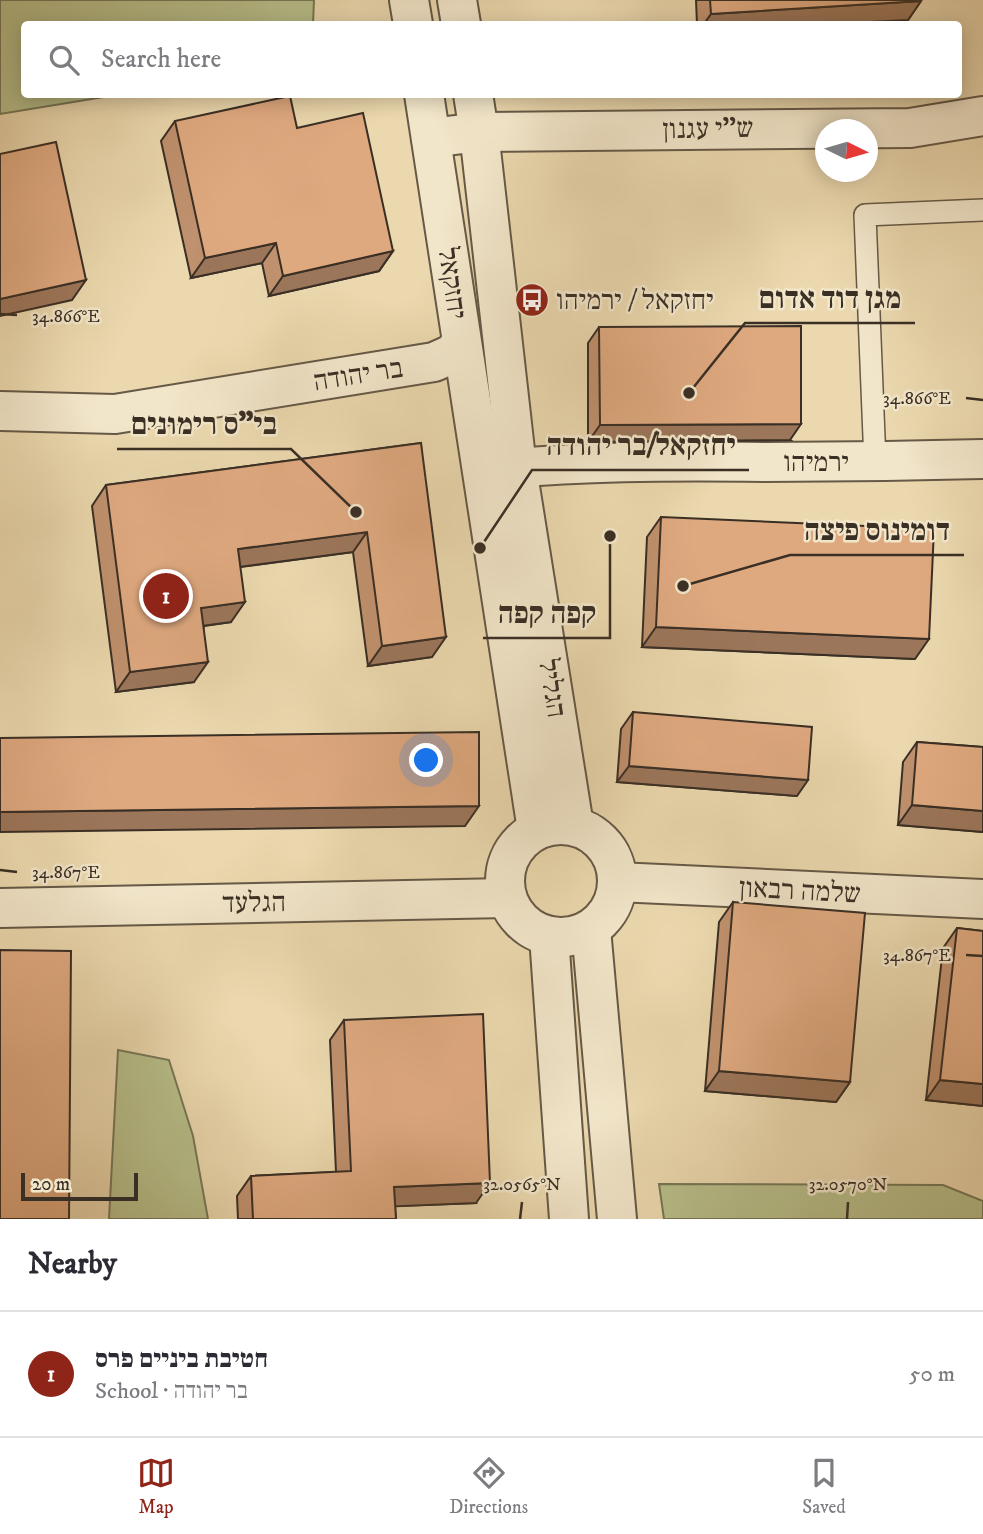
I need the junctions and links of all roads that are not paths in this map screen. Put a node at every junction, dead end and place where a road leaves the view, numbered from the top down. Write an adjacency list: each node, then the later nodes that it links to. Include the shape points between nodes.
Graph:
1 (410, 0): 3 (street)
2 (457, 0): 4 (street)
3 (413, 21)
4 (460, 21)
5 (425, 98): 9 (street, יחזקאל)
6 (474, 98): 8 (street, יחזקאל)
7 (983, 116): 8 (street, ש"י עגנון, via 910,128)
8 (479, 132): 9 (street, ש"י עגנון); 15 (street, יחזקאל)
9 (431, 138): 11 (street, יחזקאל)
10 (983, 210): 14 (lane, via 866,215)
11 (461, 344): 12 (street, בר יהודה, via 434,362 115,414); 15 (street, יחזקאל)
12 (0, 411)
13 (983, 459): 14 (street, ירמיהו)
14 (875, 462): 15 (street, ירמיהו, via 611,461)
15 (499, 470): 16 (street, הגליל); 17 (street, הגליל)
16 (574, 826): 17 (street); 18 (street, via 605,847)
17 (537, 830): 19 (street, via 513,852 507,866)
18 (617, 882): 20 (street, שלמה רבאון); 22 (street, via 614,900)
19 (507, 898): 21 (street, הגלעד); 23 (street, via 523,923)
20 (983, 899)
21 (0, 908)
22 (591, 929): 23 (street, via 563,938); 25 (street)
23 (549, 936): 24 (street)
24 (569, 1219)
25 (617, 1219)

